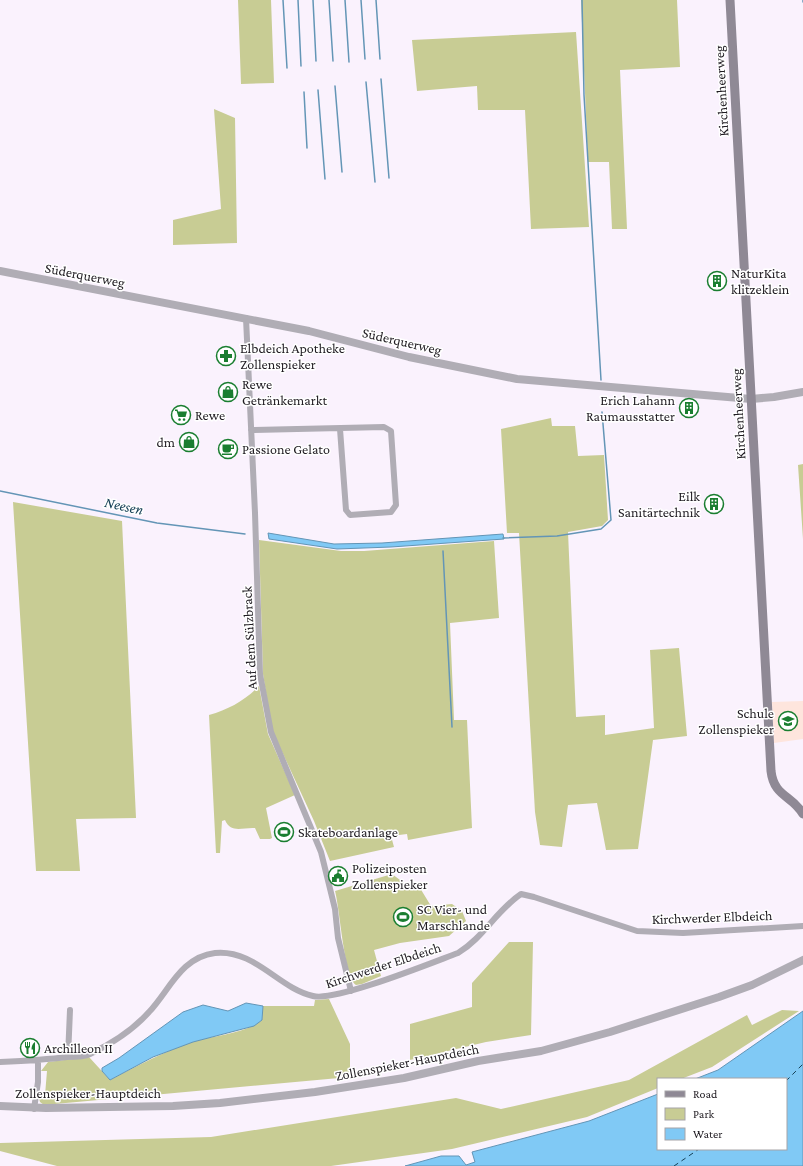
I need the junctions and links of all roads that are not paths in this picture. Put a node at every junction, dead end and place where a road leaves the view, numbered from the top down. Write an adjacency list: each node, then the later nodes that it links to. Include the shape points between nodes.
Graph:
1 (730, 0): 5 (main road, Kirchenheerweg)
2 (0, 272): 3 (street, Süderquerweg)
3 (246, 318): 5 (street, Süderquerweg, via 309,331 409,357 517,379); 7 (street, Auf dem Sülzbrack)
4 (803, 392): 5 (street, Süderquerweg)
5 (751, 399): 8 (main road, Kirchenheerweg, via 771,776 778,792 797,805)
6 (340, 429): 6 (street, via 384,427 391,431 396,506 391,512 350,515 346,510); 7 (street)
7 (251, 430): 11 (street, Auf dem Sülzbrack, via 260,674 271,732 321,852 335,909 338,938)
8 (803, 814)
9 (803, 926): 11 (street, Kirchwerder Elbdeich, via 683,932 637,931 521,894 509,903 472,944 458,954)
10 (803, 960): 17 (street, Zollenspieker-Hauptdeich, via 719,997 610,1032 541,1051 404,1078 220,1103)
11 (350, 991): 13 (street, Kirchwerder Elbdeich, via 314,997 299,992 256,963 235,954 215,953 199,958 184,967 150,1011 128,1032 88,1055)
12 (70, 1010): 13 (street)
13 (68, 1057): 14 (street, Kirchwerder Elbdeich)
14 (38, 1061): 15 (street, Kirchwerder Elbdeich); 17 (street)
15 (0, 1062)
16 (0, 1106): 17 (street, Zollenspieker-Hauptdeich)
17 (34, 1108)

